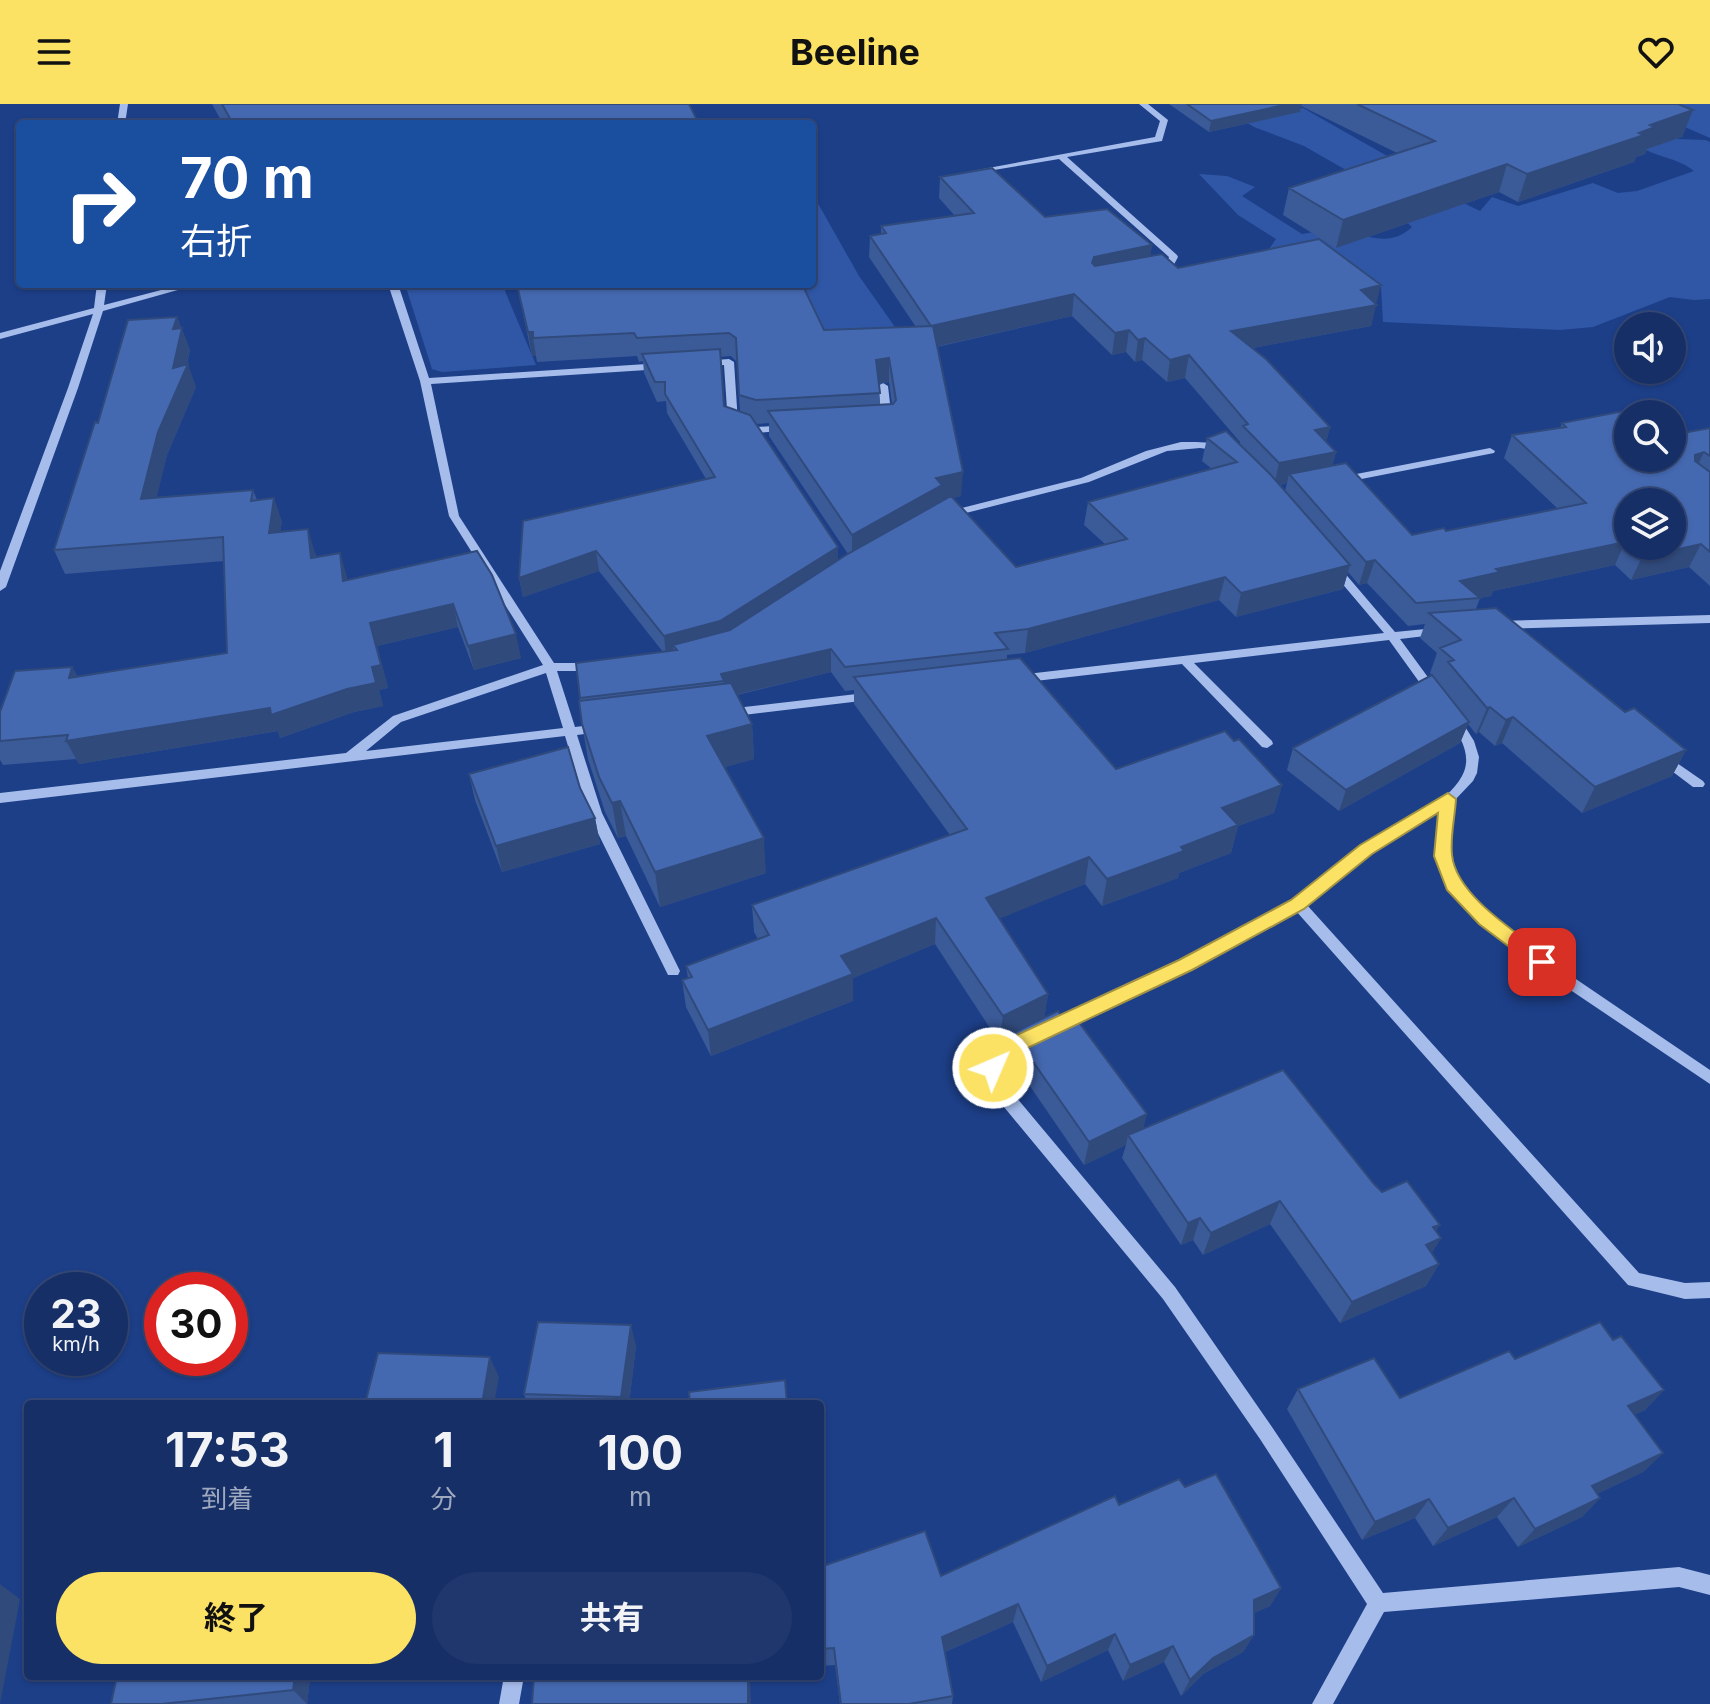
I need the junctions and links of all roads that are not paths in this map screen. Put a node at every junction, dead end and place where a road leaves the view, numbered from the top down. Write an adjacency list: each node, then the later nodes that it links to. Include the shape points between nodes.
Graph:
1 (1143, 104): 2 (street, via 1164,120 1159,139)
2 (1061, 156): 3 (street); 4 (street, via 1174,257 1168,268)
3 (967, 173)
4 (1139, 274)
5 (102, 288): 8 (street)
6 (179, 288): 8 (street)
7 (394, 288): 12 (street)
8 (99, 309): 9 (street); 23 (street)
9 (0, 336)
10 (683, 365): 16 (street, via 729,362 733,424)
11 (668, 366): 12 (street)
12 (425, 381): 31 (street, via 454,516)
13 (883, 386): 14 (street, via 888,423)
14 (873, 424)
15 (801, 428): 16 (street)
16 (757, 430): 17 (street)
17 (766, 443)
18 (1230, 450): 21 (street, via 1195,442 1152,450 1089,478)
19 (1490, 451): 20 (street)
20 (1334, 481)
21 (934, 521)
22 (1321, 552): 28 (street)
23 (0, 587)
24 (1710, 619): 25 (street)
25 (1493, 626): 26 (street); 29 (street)
26 (1478, 627)
27 (1449, 629): 28 (street)
28 (1391, 634): 30 (street); 43 (street, via 1468,736 1468,779)
29 (1505, 635)
30 (1185, 660): 33 (street); 38 (street)
31 (550, 667): 32 (street); 37 (street); 40 (street, via 397,719)
32 (606, 667)
33 (1011, 680)
34 (884, 695): 35 (street)
35 (710, 715)
36 (615, 726): 37 (street)
37 (567, 731): 40 (street); 45 (street, via 595,813)
38 (1267, 744)
39 (1649, 747): 41 (street)
40 (350, 757): 42 (street)
41 (1698, 784)
42 (0, 798)
43 (1448, 799): 44 (street, via 1366,850); 46 (street, via 1443,856 1454,885 1485,919)
44 (1298, 904): 47 (street, via 1634,1280 1685,1291); 49 (street, via 1237,940 998,1053 993,1068 1010,1102 1169,1293)
45 (673, 971)
46 (1710, 1078)
47 (1710, 1290)
48 (1710, 1585): 49 (street, via 1679,1577)
49 (1378, 1603): 52 (street)
50 (513, 1680): 51 (street)
51 (509, 1704)
52 (1322, 1704)

